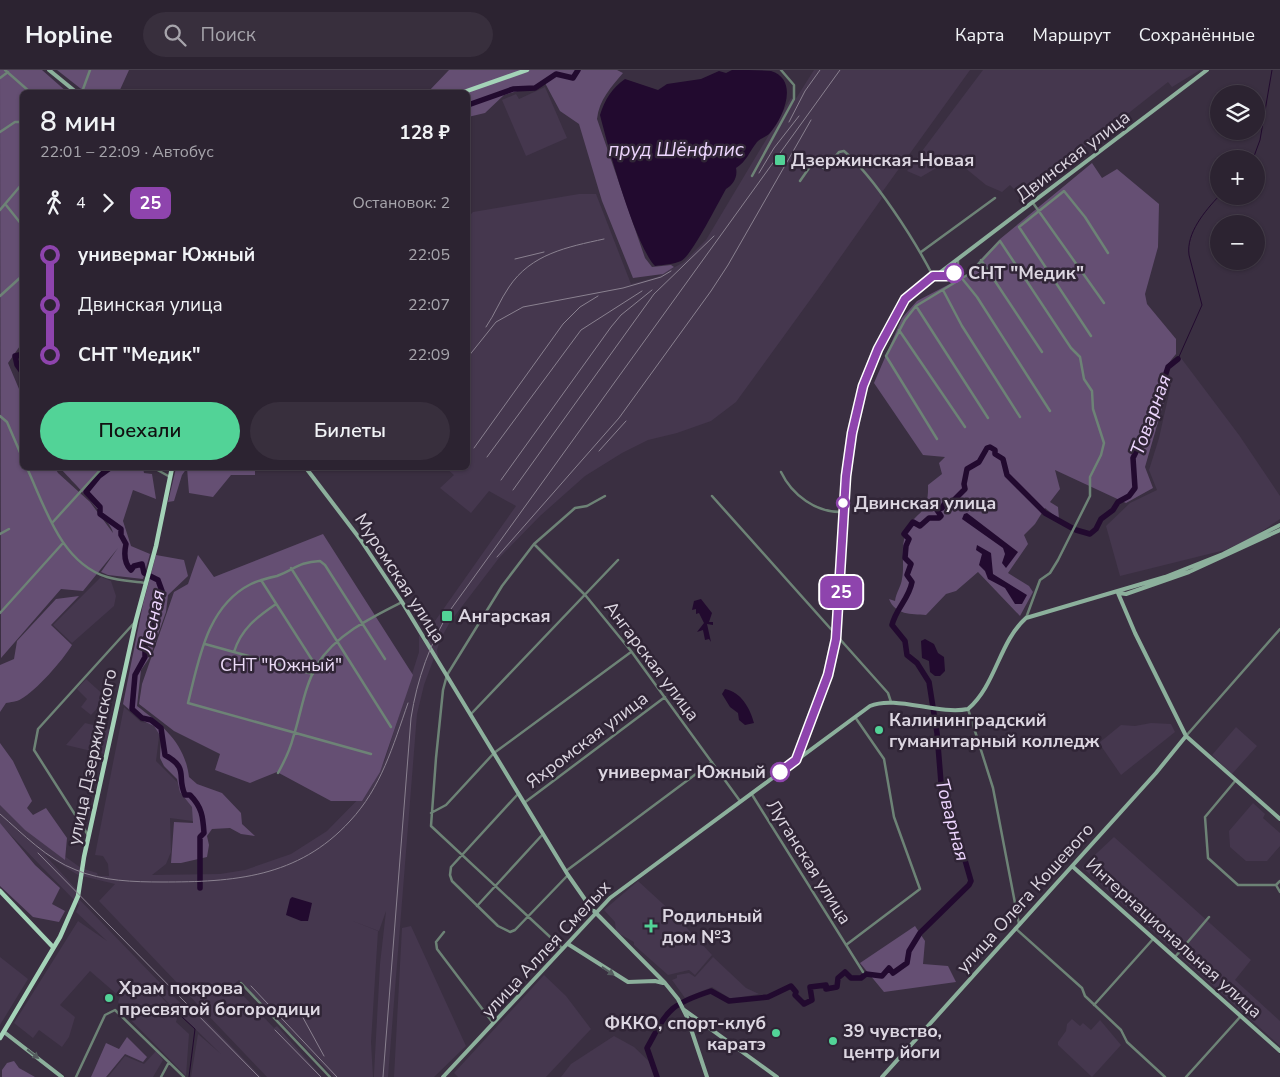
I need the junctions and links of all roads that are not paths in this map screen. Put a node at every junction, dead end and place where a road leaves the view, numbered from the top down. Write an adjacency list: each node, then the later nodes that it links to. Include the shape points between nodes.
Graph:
1 (49, 70): 9 (main road)
2 (90, 70): 10 (street)
3 (527, 70): 11 (main road)
4 (781, 70): 14 (street, via 794,85 794,99)
5 (1207, 70): 18 (main road, Двинская улица)
6 (7, 71): 7 (street); 8 (street)
7 (0, 78)
8 (28, 90)
9 (74, 90)
10 (83, 90)
11 (470, 90)
12 (20, 122): 13 (street)
13 (0, 132)
14 (752, 176)
15 (800, 181): 23 (street, via 814,161 825,169 839,152 844,151 856,162)
16 (20, 187): 19 (street)
17 (995, 198): 23 (street)
18 (1033, 203): 21 (street); 25 (main road, Двинская улица)
19 (6, 205): 20 (street); 22 (street)
20 (0, 210)
21 (1038, 210): 24 (street, via 1062,191 1066,192); 33 (street); 36 (street, via 1019,228)
22 (20, 222)
23 (921, 252): 28 (street)
24 (1108, 253)
25 (958, 259): 27 (street); 28 (main road, Двинская улица)
26 (981, 260): 30 (street); 37 (street); 71 (street, via 999,241 1002,243 1080,357 1084,379 1092,391 1093,408 1104,444 1090,477 1090,496 1058,560 1050,573 1040,580)
27 (956, 271): 28 (street, via 947,276); 30 (street)
28 (933, 276): 54 (main road, Двинская улица, via 905,299 878,349 863,386 852,433)
29 (20, 278): 32 (street)
30 (962, 280): 31 (street); 38 (street)
31 (943, 290): 34 (street); 40 (street)
32 (0, 296)
33 (1104, 303)
34 (916, 306): 35 (street); 41 (street)
35 (899, 330): 42 (street); 43 (street, via 886,356)
36 (1091, 336)
37 (1042, 352)
38 (1050, 411)
39 (0, 416): 44 (street, via 7,422)
40 (1020, 417)
41 (988, 418)
42 (965, 427)
43 (937, 439)
44 (20, 452)
45 (28, 470): 55 (street)
46 (100, 470): 55 (street)
47 (158, 470): 51 (street)
48 (172, 470): 51 (main road, улица Дзержинского)
49 (308, 470): 68 (main road, Муромская улица, via 368,550)
50 (781, 472): 54 (street, via 786,483 814,506)
51 (170, 477): 65 (main road, улица Дзержинского)
52 (605, 496): 61 (street, via 587,506 575,508)
53 (712, 496): 75 (street)
54 (843, 512): 75 (main road, Двинская улица)
55 (52, 523): 60 (street)
56 (1280, 526): 66 (main road, via 1209,560)
57 (9, 529): 59 (street)
58 (1280, 530): 66 (main road, via 1189,572 1126,594)
59 (0, 534)
60 (63, 543): 65 (street, via 73,554 108,578); 70 (street)
61 (534, 544): 67 (street, Ангарская улица); 83 (street, via 502,586)
62 (618, 560): 67 (street)
63 (291, 568): 64 (street); 73 (street, via 306,561 323,563); 76 (street)
64 (261, 580): 69 (street); 77 (street, via 240,591 226,604 210,626)
65 (146, 583): 72 (main road, улица Дзержинского)
66 (1118, 593): 71 (main road); 91 (main road)
67 (586, 596): 79 (street, Ангарская улица); 87 (street)
68 (402, 602): 73 (street); 83 (main road, Муромская улица)
69 (276, 604): 78 (street, via 248,626); 81 (street)
70 (0, 613)
71 (1026, 618): 86 (main road, via 1016,629 982,694)
72 (136, 620): 105 (main road, улица Дзержинского); 105 (street, via 38,729 34,740 34,750)
73 (363, 623): 76 (street); 80 (street)
74 (1280, 629): 91 (street)
75 (837, 635): 85 (street, via 888,693); 94 (main road, Двинская улица, via 828,675)
76 (337, 642): 81 (street); 89 (street)
77 (205, 644): 78 (street); 90 (street, via 188,703)
78 (234, 652): 82 (street)
79 (632, 652): 84 (street, Ангарская улица); 92 (street)
80 (385, 659)
81 (316, 666): 82 (street)
82 (313, 674): 90 (street)
83 (447, 675): 87 (main road, Муромская улица); 102 (street)
84 (665, 697): 95 (street, Ангарская улица); 101 (street, Яхромская улица)
85 (891, 702): 86 (main road, улица Аллея Смелых); 88 (main road, улица Аллея Смелых, via 877,703)
86 (968, 709): 118 (street, via 993,788)
87 (470, 714): 92 (main road, Муромская улица)
88 (855, 716): 94 (main road, улица Аллея Смелых); 123 (street, Луганская улица, via 884,758 894,818 920,889)
89 (392, 727)
90 (295, 733): 93 (street); 96 (street)
91 (1186, 736): 97 (main road); 107 (main road, улица Олега Кошевого)
92 (494, 752): 98 (main road, Муромская улица); 102 (street, via 446,805)
93 (371, 754)
94 (796, 760): 99 (main road, улица Аллея Смелых)
95 (712, 762): 100 (street, Ангарская улица); 108 (street)
96 (278, 773)
97 (1236, 780): 103 (main road); 110 (street, via 1205,817 1208,858 1238,885)
98 (519, 793): 101 (main road); 106 (street)
99 (751, 793): 100 (main road, улица Аллея Смелых); 123 (street, Луганская улица)
100 (740, 801): 115 (main road, улица Аллея Смелых, via 618,891)
101 (524, 803): 104 (main road)
102 (432, 814): 106 (street, via 431,826)
103 (1280, 819)
104 (543, 834): 108 (main road); 111 (street)
105 (89, 836): 124 (main road, улица Дзержинского, via 78,896)
106 (461, 854): 111 (street); 114 (street, via 450,875)
107 (1072, 866): 118 (main road, улица Олега Кошевого); 121 (main road, Интернациональная улица)
108 (567, 873): 115 (main road); 116 (street)
109 (1280, 881): 110 (street)
110 (1276, 885): 113 (street)
111 (496, 886): 114 (street); 116 (street)
112 (0, 891): 124 (main road)
113 (1280, 892)
114 (477, 906): 116 (street, via 498,926 510,932)
115 (596, 912): 122 (main road, улица Аллея Смелых); 128 (main road)
116 (528, 916): 125 (street)
117 (1209, 917): 126 (street)
118 (1020, 924): 119 (main road, улица Олега Кошевого)
119 (1016, 928): 132 (street, via 1082,988); 150 (main road, улица Олега Кошевого)
120 (444, 932): 137 (street, via 436,942 437,949)
121 (1154, 938): 126 (main road, Интернациональная улица); 132 (street)
122 (568, 944): 125 (main road, улица Аллея Смелых); 129 (main road, one-way to 129, via 628,982)
123 (846, 944): 127 (street, Луганская улица)
124 (54, 947): 138 (main road, улица Дзержинского)
125 (563, 949): 137 (main road, улица Аллея Смелых)
126 (1175, 957): 134 (main road, Интернациональная улица)
127 (862, 972)
128 (656, 975): 129 (main road); 131 (main road)
129 (655, 981): 131 (main road)
130 (241, 983): 146 (street)
131 (665, 983): 133 (main road)
132 (1094, 1005): 151 (street)
133 (683, 1008): 135 (main road); 136 (main road)
134 (1241, 1016): 140 (main road, Интернациональная улица); 152 (street)
135 (698, 1018): 136 (main road); 149 (main road)
136 (689, 1023): 148 (main road)
137 (494, 1024): 147 (main road, улица Аллея Смелых)
138 (4, 1032): 139 (main road, улица Дзержинского); 142 (main road, one-way to 142)
139 (0, 1038)
140 (1280, 1051)
141 (169, 1062): 143 (street, via 115,1010 105,1015); 144 (street); 145 (street)
142 (62, 1077)
143 (76, 1077)
144 (161, 1077)
145 (184, 1077)
146 (330, 1077)
147 (443, 1077)
148 (707, 1077)
149 (777, 1077)
150 (882, 1077)
151 (1165, 1077)
152 (1186, 1077)

